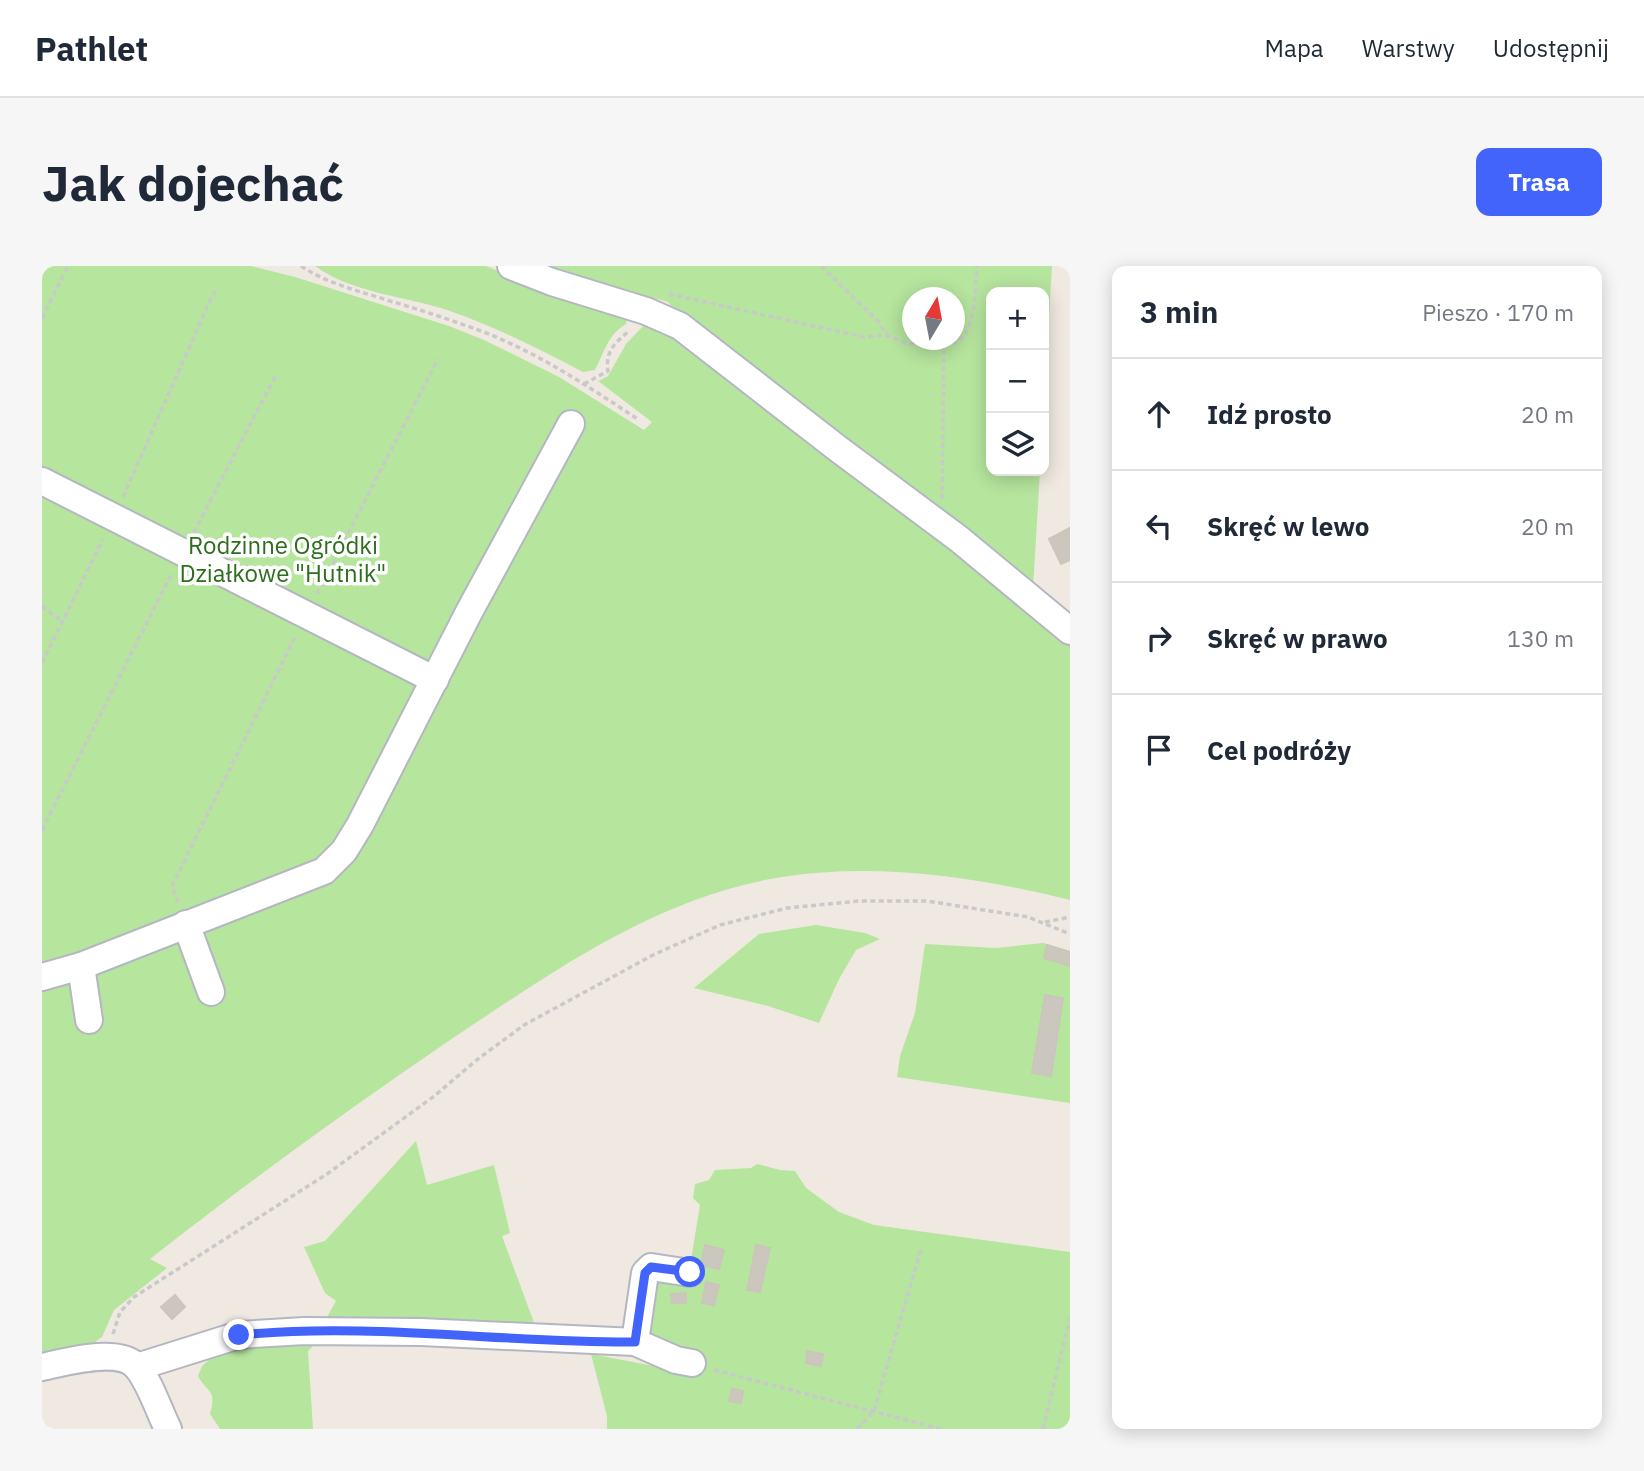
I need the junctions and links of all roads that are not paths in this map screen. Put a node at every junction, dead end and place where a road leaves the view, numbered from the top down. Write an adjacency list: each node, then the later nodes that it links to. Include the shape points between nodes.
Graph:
1 (511, 266): 4 (lane, via 552,282 653,301)
2 (571, 424): 5 (lane)
3 (42, 481): 5 (lane)
4 (1070, 631)
5 (435, 680): 6 (lane, via 344,851 324,871)
6 (186, 923): 7 (lane); 9 (lane)
7 (81, 966): 8 (lane); 10 (lane)
8 (42, 976)
9 (211, 992)
10 (89, 1020)
11 (690, 1272): 12 (lane, via 651,1267 645,1273)
12 (635, 1342): 13 (lane); 15 (lane, via 421,1332 261,1332 210,1342)
13 (692, 1363)
14 (42, 1367): 15 (lane, via 111,1357)
15 (137, 1367): 16 (lane)
16 (168, 1429)

